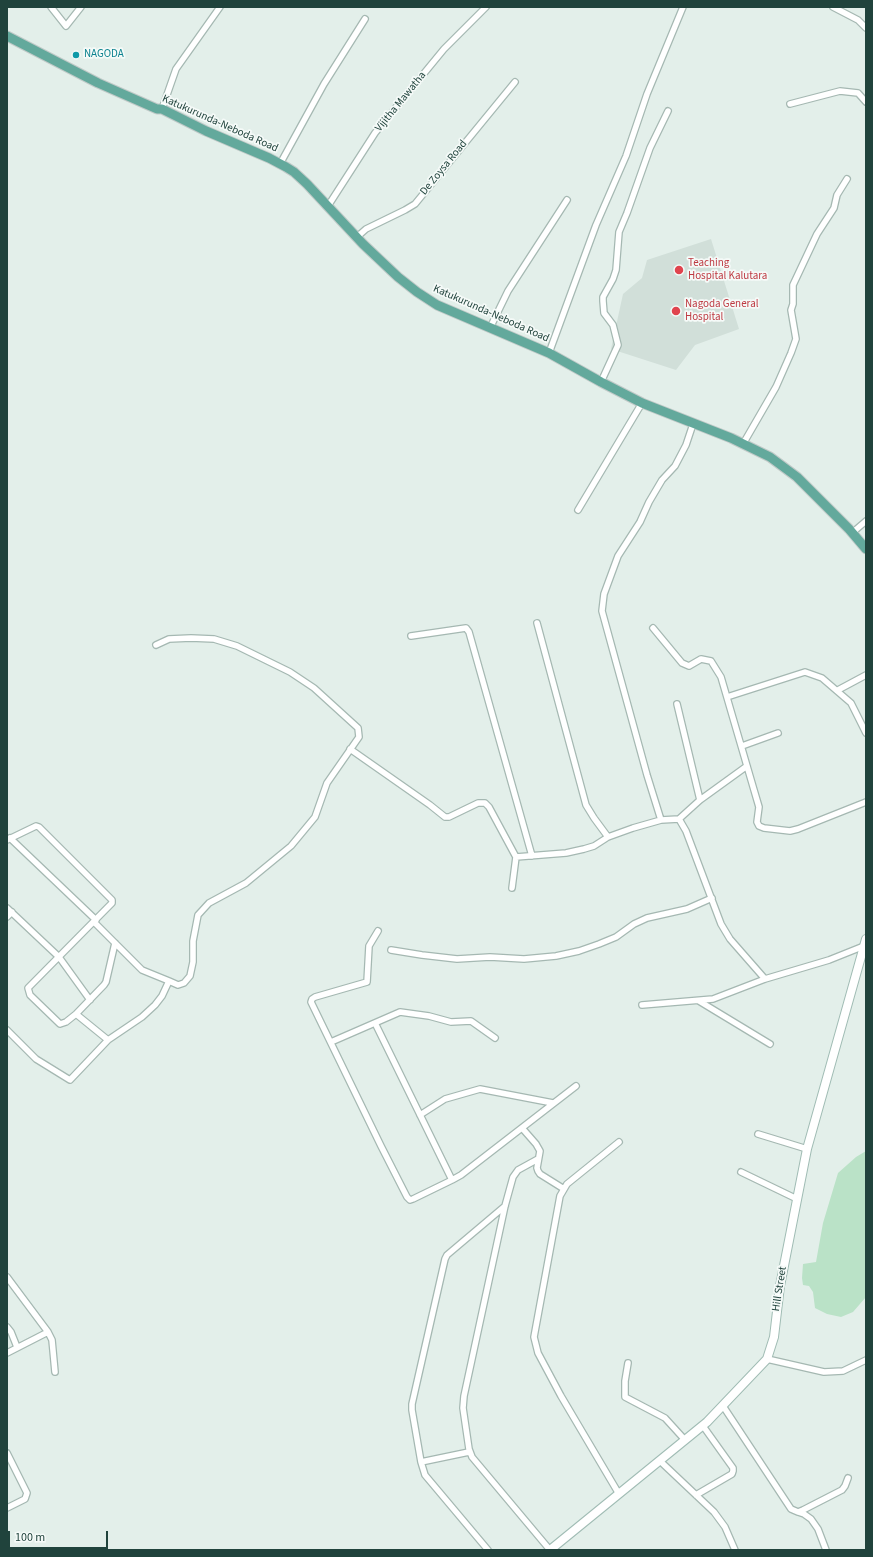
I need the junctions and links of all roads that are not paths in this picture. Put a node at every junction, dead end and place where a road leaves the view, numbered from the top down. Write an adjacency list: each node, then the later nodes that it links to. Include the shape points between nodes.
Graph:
1 (51, 7): 2 (street, via 66,26)
2 (81, 7)
3 (220, 7): 13 (street, via 176,69)
4 (486, 7): 18 (street, Vijitha Mawatha, via 444,49 375,133)
5 (683, 7): 21 (street, via 647,94 626,156 596,225)
6 (833, 7): 8 (street, via 858,20)
7 (365, 19): 15 (street, via 324,84)
8 (866, 28)
9 (7, 36): 13 (main road, Katukurunda-Neboda Road, via 98,83)
10 (515, 82): 19 (street, De Zoysa Road, via 415,204 366,229)
11 (866, 102): 12 (street, via 858,93 840,91)
12 (790, 104)
13 (162, 109): 15 (main road, Katukurunda-Neboda Road)
14 (668, 111): 22 (street, via 650,148 619,232 616,270 603,297 604,313 613,325 618,345)
15 (280, 164): 18 (main road, Katukurunda-Neboda Road, via 301,178)
16 (847, 179): 25 (street, via 837,195 834,208 817,234 793,286 791,310 796,338 791,353 776,387)
17 (567, 200): 20 (street, via 508,291)
18 (328, 206): 19 (main road, Katukurunda-Neboda Road)
19 (357, 237): 20 (main road, Katukurunda-Neboda Road, via 417,292 437,305)
20 (490, 328): 21 (main road, Katukurunda-Neboda Road)
21 (549, 353): 22 (main road, Katukurunda-Neboda Road)
22 (601, 382): 23 (main road, Katukurunda-Neboda Road)
23 (642, 403): 24 (main road, Katukurunda-Neboda Road); 26 (street)
24 (693, 424): 25 (main road, Katukurunda-Neboda Road); 46 (street, via 675,466 662,480 640,522 618,556 604,594 602,611)
25 (743, 444): 28 (main road, Katukurunda-Neboda Road, via 770,457 797,477)
26 (578, 510)
27 (866, 521): 28 (street)
28 (852, 533): 29 (main road, Katukurunda-Neboda Road)
29 (866, 549)
30 (537, 623): 47 (street, via 586,805)
31 (653, 628): 36 (street, via 682,664 689,666 701,660 710,661 721,677)
32 (410, 636): 49 (street, via 466,628 469,632)
33 (156, 644): 41 (street, via 191,638 214,639 237,646 290,672 314,688 358,728 359,737)
34 (866, 675): 35 (street)
35 (838, 690): 36 (street, via 822,678 805,672); 39 (street, via 851,703)
36 (727, 697): 40 (street)
37 (677, 704): 43 (street)
38 (778, 733): 40 (street)
39 (866, 733)
40 (742, 746): 42 (street)
41 (350, 749): 50 (street, via 445,817 449,818 478,803 485,803); 62 (street, via 327,783 315,817 291,846 246,883 208,903 198,915 190,976 178,985)
42 (747, 766): 43 (street); 44 (street, via 758,807 759,826 764,828 798,830)
43 (700, 800): 45 (street)
44 (866, 802)
45 (680, 819): 46 (street); 52 (street)
46 (661, 820): 47 (street)
47 (608, 837): 49 (street, via 584,849)
48 (8, 839): 55 (street); 55 (street, via 36,826 39,827 111,897 112,904)
49 (532, 856): 50 (street)
50 (516, 857): 51 (street)
51 (512, 888)
52 (712, 898): 59 (street, via 687,909 647,918 616,937 556,956 524,959 457,959); 61 (street, via 721,924 730,939)
53 (9, 910): 54 (street); 60 (street)
54 (7, 917)
55 (95, 921): 58 (street); 60 (street)
56 (378, 931): 71 (street, via 370,946 367,982 312,999 311,1002)
57 (865, 942): 61 (street, via 829,960); 79 (main road, Hill Street)
58 (115, 943): 62 (street, via 142,970); 63 (street, via 106,982)
59 (391, 950)
60 (59, 957): 63 (street); 66 (street, via 28,988 28,992 60,1024)
61 (765, 979): 64 (street, via 720,997)
62 (170, 981): 70 (street, via 162,996 142,1017)
63 (90, 1000): 66 (street)
64 (699, 1001): 65 (street); 72 (street)
65 (642, 1005)
66 (76, 1014): 70 (street)
67 (375, 1023): 69 (street, via 400,1012 450,1022 471,1021); 71 (street); 75 (street)
68 (7, 1030): 70 (street, via 36,1059 70,1080)
69 (495, 1038)
70 (108, 1040)
71 (331, 1042): 82 (street, via 407,1197 413,1199)
72 (770, 1044)
73 (576, 1086): 74 (street)
74 (553, 1103): 75 (street, via 480,1089 445,1099); 76 (street)
75 (420, 1115): 82 (street)
76 (522, 1128): 80 (street, via 538,1147); 82 (street)
77 (758, 1134): 79 (street)
78 (619, 1142): 83 (street)
79 (808, 1149): 84 (main road, Hill Street)
80 (538, 1159): 83 (street, via 537,1168 540,1174); 85 (street, via 515,1174)
81 (741, 1172): 84 (street)
82 (452, 1180)
83 (564, 1189): 103 (street, via 560,1196 534,1337 538,1353 561,1396)
84 (797, 1199): 91 (main road, Hill Street, via 780,1286 774,1338)
85 (505, 1206): 98 (street, via 464,1396 463,1408); 101 (street, via 448,1255 443,1264 412,1404)
86 (7, 1277): 88 (street)
87 (7, 1327): 89 (street)
88 (48, 1332): 89 (street); 94 (street, via 52,1340)
89 (17, 1347): 90 (street)
90 (7, 1353)
91 (767, 1359): 92 (street, via 824,1372 842,1371); 95 (main road, Hill Street)
92 (866, 1360)
93 (628, 1363): 97 (street, via 625,1397 665,1418)
94 (55, 1372)
95 (723, 1406): 96 (main road, Hill Street); 106 (street, via 791,1509)
96 (703, 1426): 97 (main road, Hill Street); 104 (street, via 733,1471)
97 (685, 1440): 100 (main road, Hill Street)
98 (469, 1452): 101 (street); 108 (street)
99 (7, 1453): 105 (street, via 27,1493 25,1499)
100 (660, 1461): 103 (main road, Hill Street); 104 (street)
101 (421, 1462): 107 (street, via 425,1475)
102 (848, 1478): 106 (street, via 842,1490)
103 (619, 1494): 108 (main road, Hill Street)
104 (696, 1495): 109 (street, via 721,1520)
105 (7, 1508)
106 (798, 1512): 110 (street, via 811,1519)
107 (488, 1550)
108 (550, 1550)
109 (735, 1550)
110 (826, 1550)

